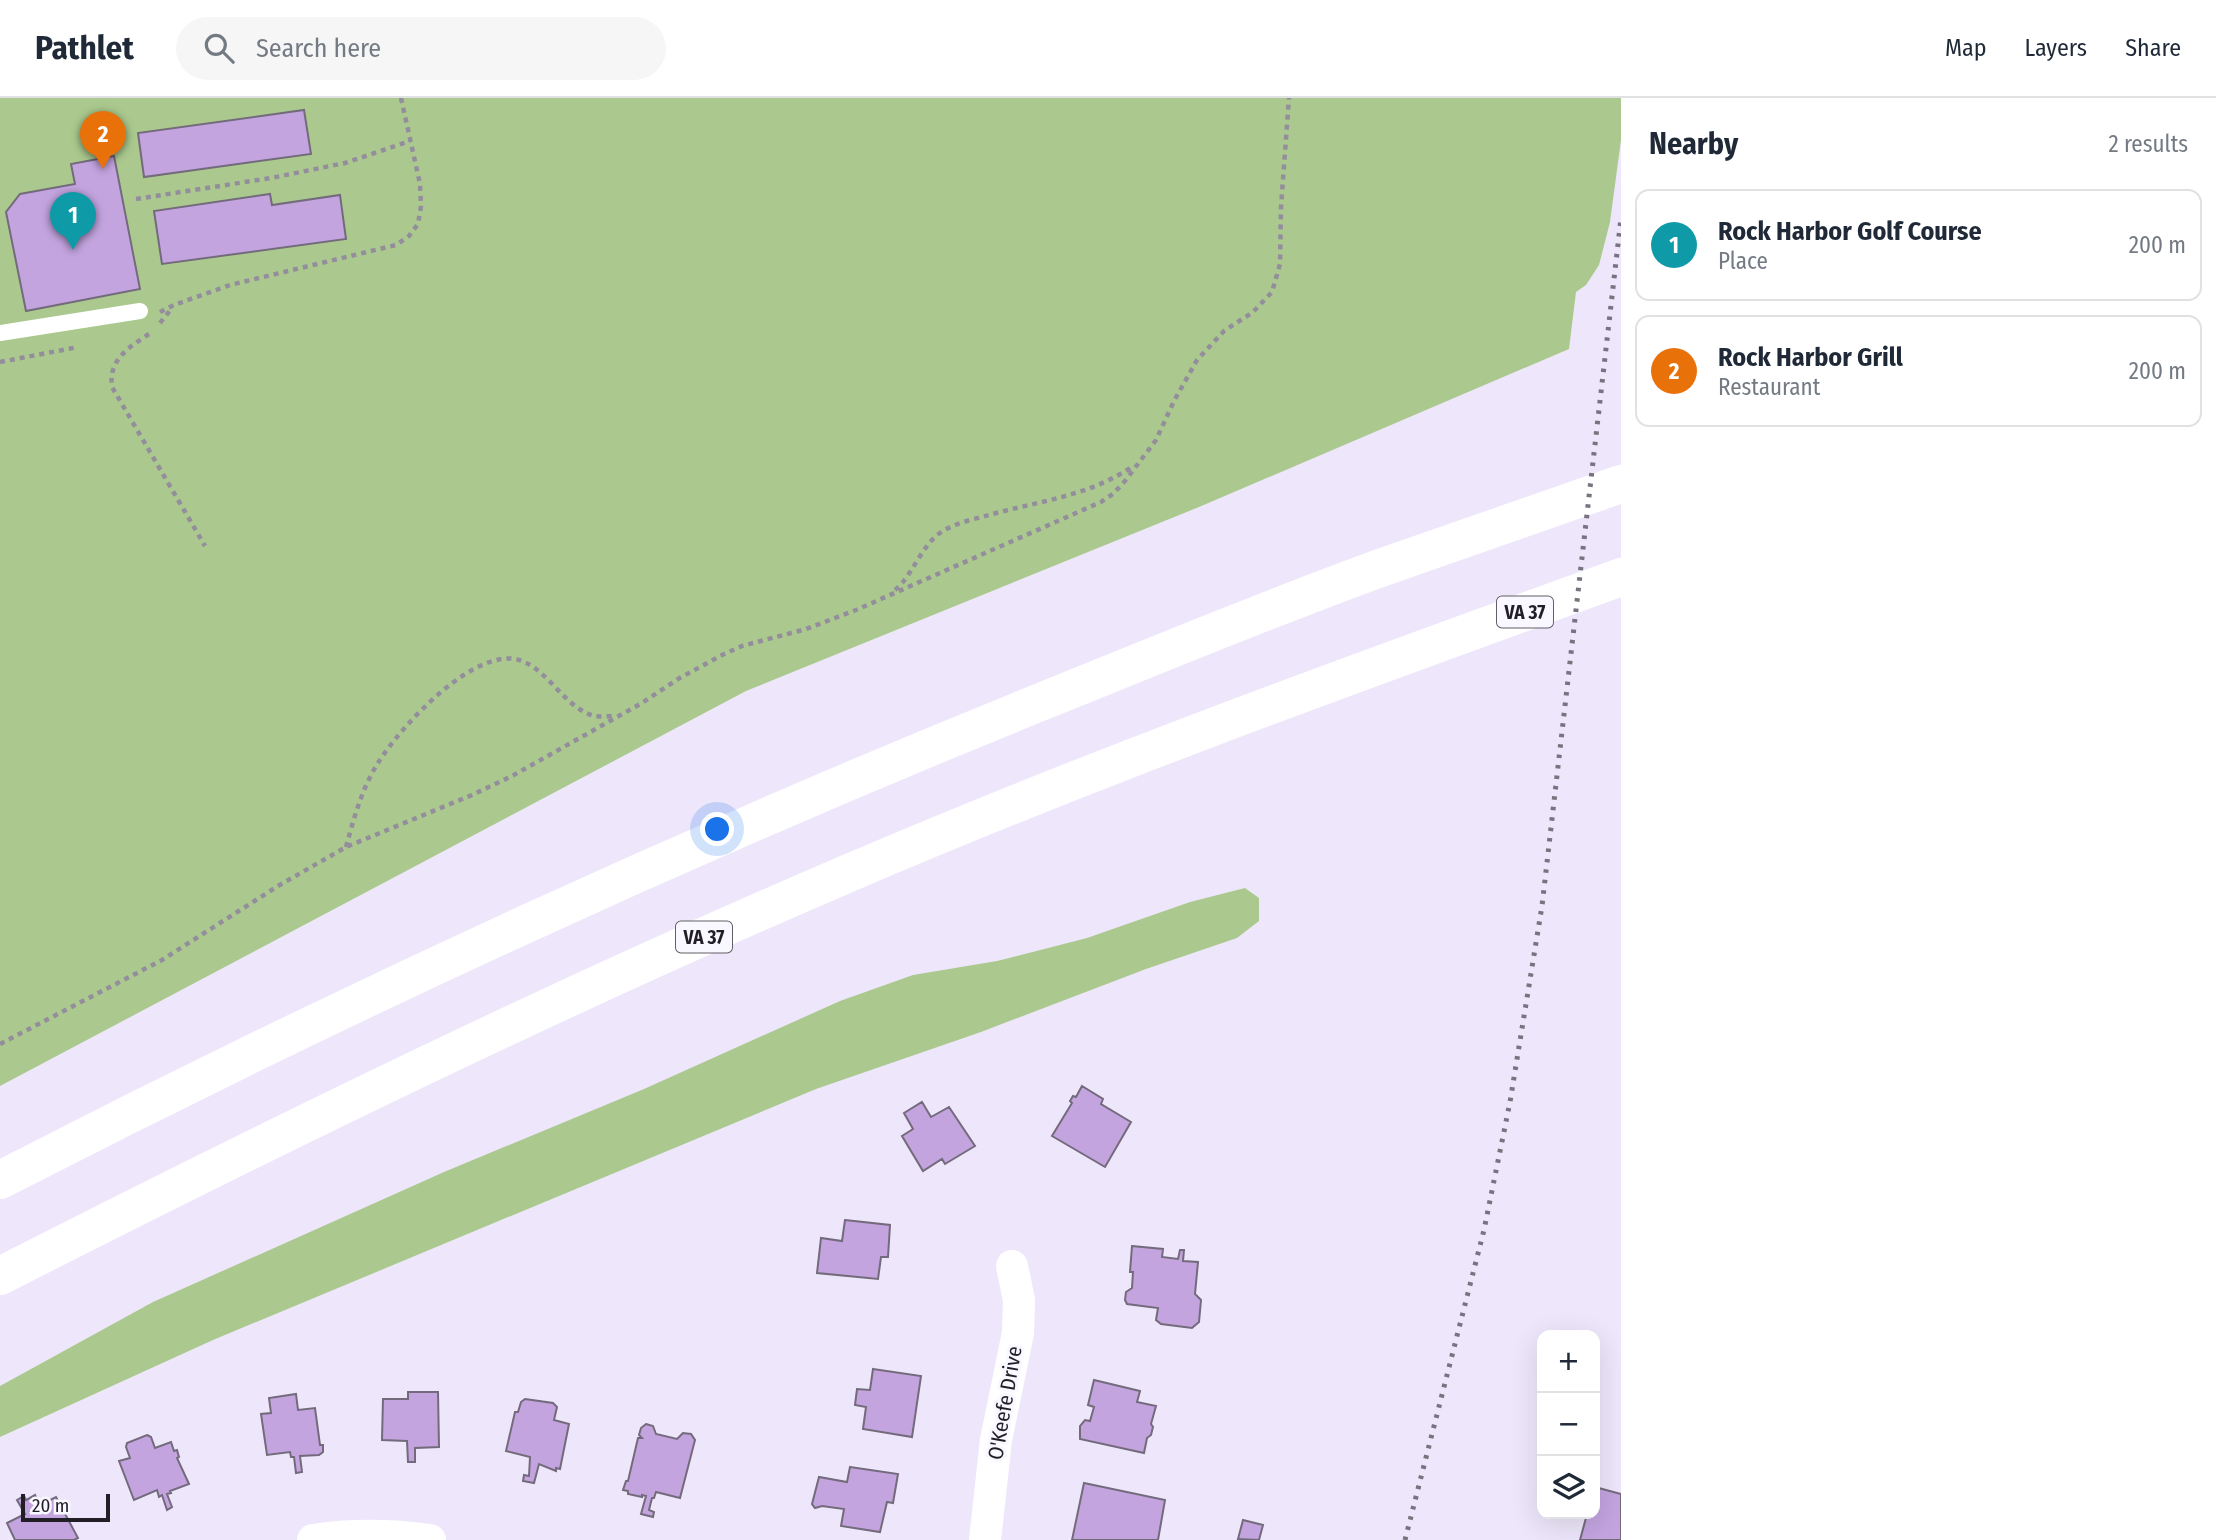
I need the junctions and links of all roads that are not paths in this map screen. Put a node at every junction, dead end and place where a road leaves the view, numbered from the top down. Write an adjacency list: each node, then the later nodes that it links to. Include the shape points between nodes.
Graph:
1 (146, 314): 2 (lane)
2 (0, 333)
3 (1621, 484): 5 (highway, via 1221,629 741,827 264,1047)
4 (1621, 577): 7 (highway, VA 37, via 1200,731 844,875 359,1097)
5 (0, 1180)
6 (1012, 1266): 10 (street, O'Keefe Drive, via 1018,1333 996,1440)
7 (0, 1276)
8 (313, 1540): 9 (street, via 402,1536)
9 (430, 1540)
10 (985, 1540)

